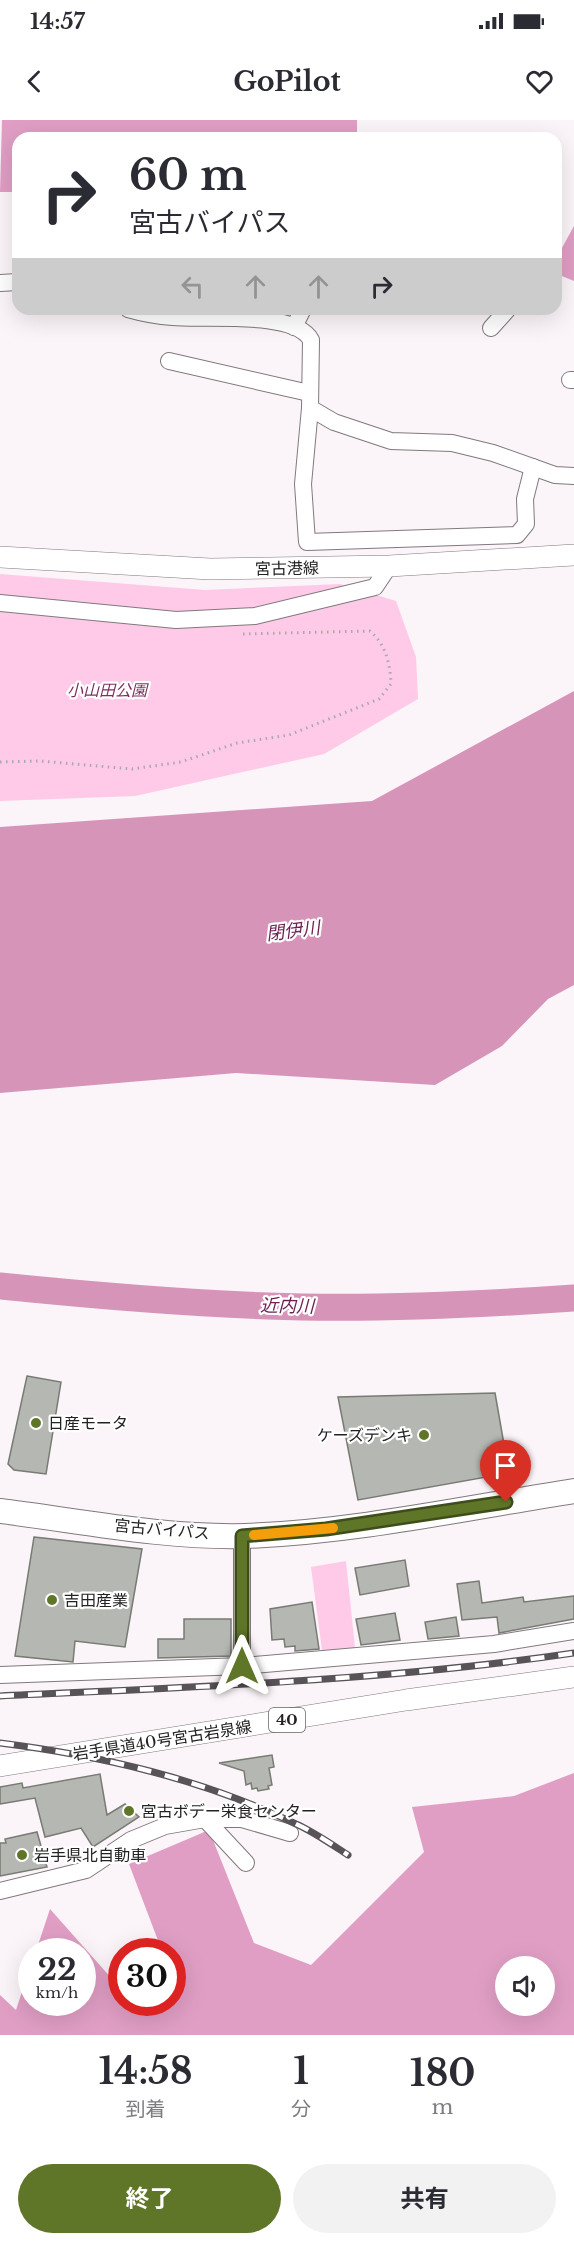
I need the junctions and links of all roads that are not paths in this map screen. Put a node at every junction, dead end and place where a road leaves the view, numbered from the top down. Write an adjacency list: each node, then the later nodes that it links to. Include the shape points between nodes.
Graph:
1 (162, 315): 4 (street, via 232,318)
2 (300, 315): 4 (street)
3 (502, 315): 5 (street)
4 (294, 327): 7 (street, via 306,332 310,340)
5 (491, 328)
6 (169, 361): 7 (street)
7 (310, 400): 8 (street, via 334,422 391,441 452,443); 8 (street, via 303,484 307,542 517,535 526,524 525,499)
8 (533, 467): 9 (street, via 555,475)
9 (574, 476)
10 (574, 555): 12 (main road, 宮古港線)
11 (0, 557): 12 (main road, 宮古港線, via 210,569)
12 (389, 566): 13 (street, via 375,587 255,616 176,620)
13 (0, 603)
14 (574, 1491): 16 (highway, 宮古バイパス, via 326,1529)
15 (0, 1511): 16 (highway, 宮古バイパス, via 175,1533)
16 (242, 1536): 18 (street)
17 (574, 1631): 18 (street, via 494,1644)
18 (242, 1666): 19 (street)
19 (0, 1675)
20 (574, 1677): 21 (main road, 岩手県道40号宮古岩泉線 / 40, via 406,1700)
21 (0, 1767)
22 (205, 1820): 23 (street, via 242,1819); 24 (street); 25 (street, via 165,1826 131,1840 86,1870)
23 (290, 1833)
24 (246, 1863)
25 (0, 1891)

